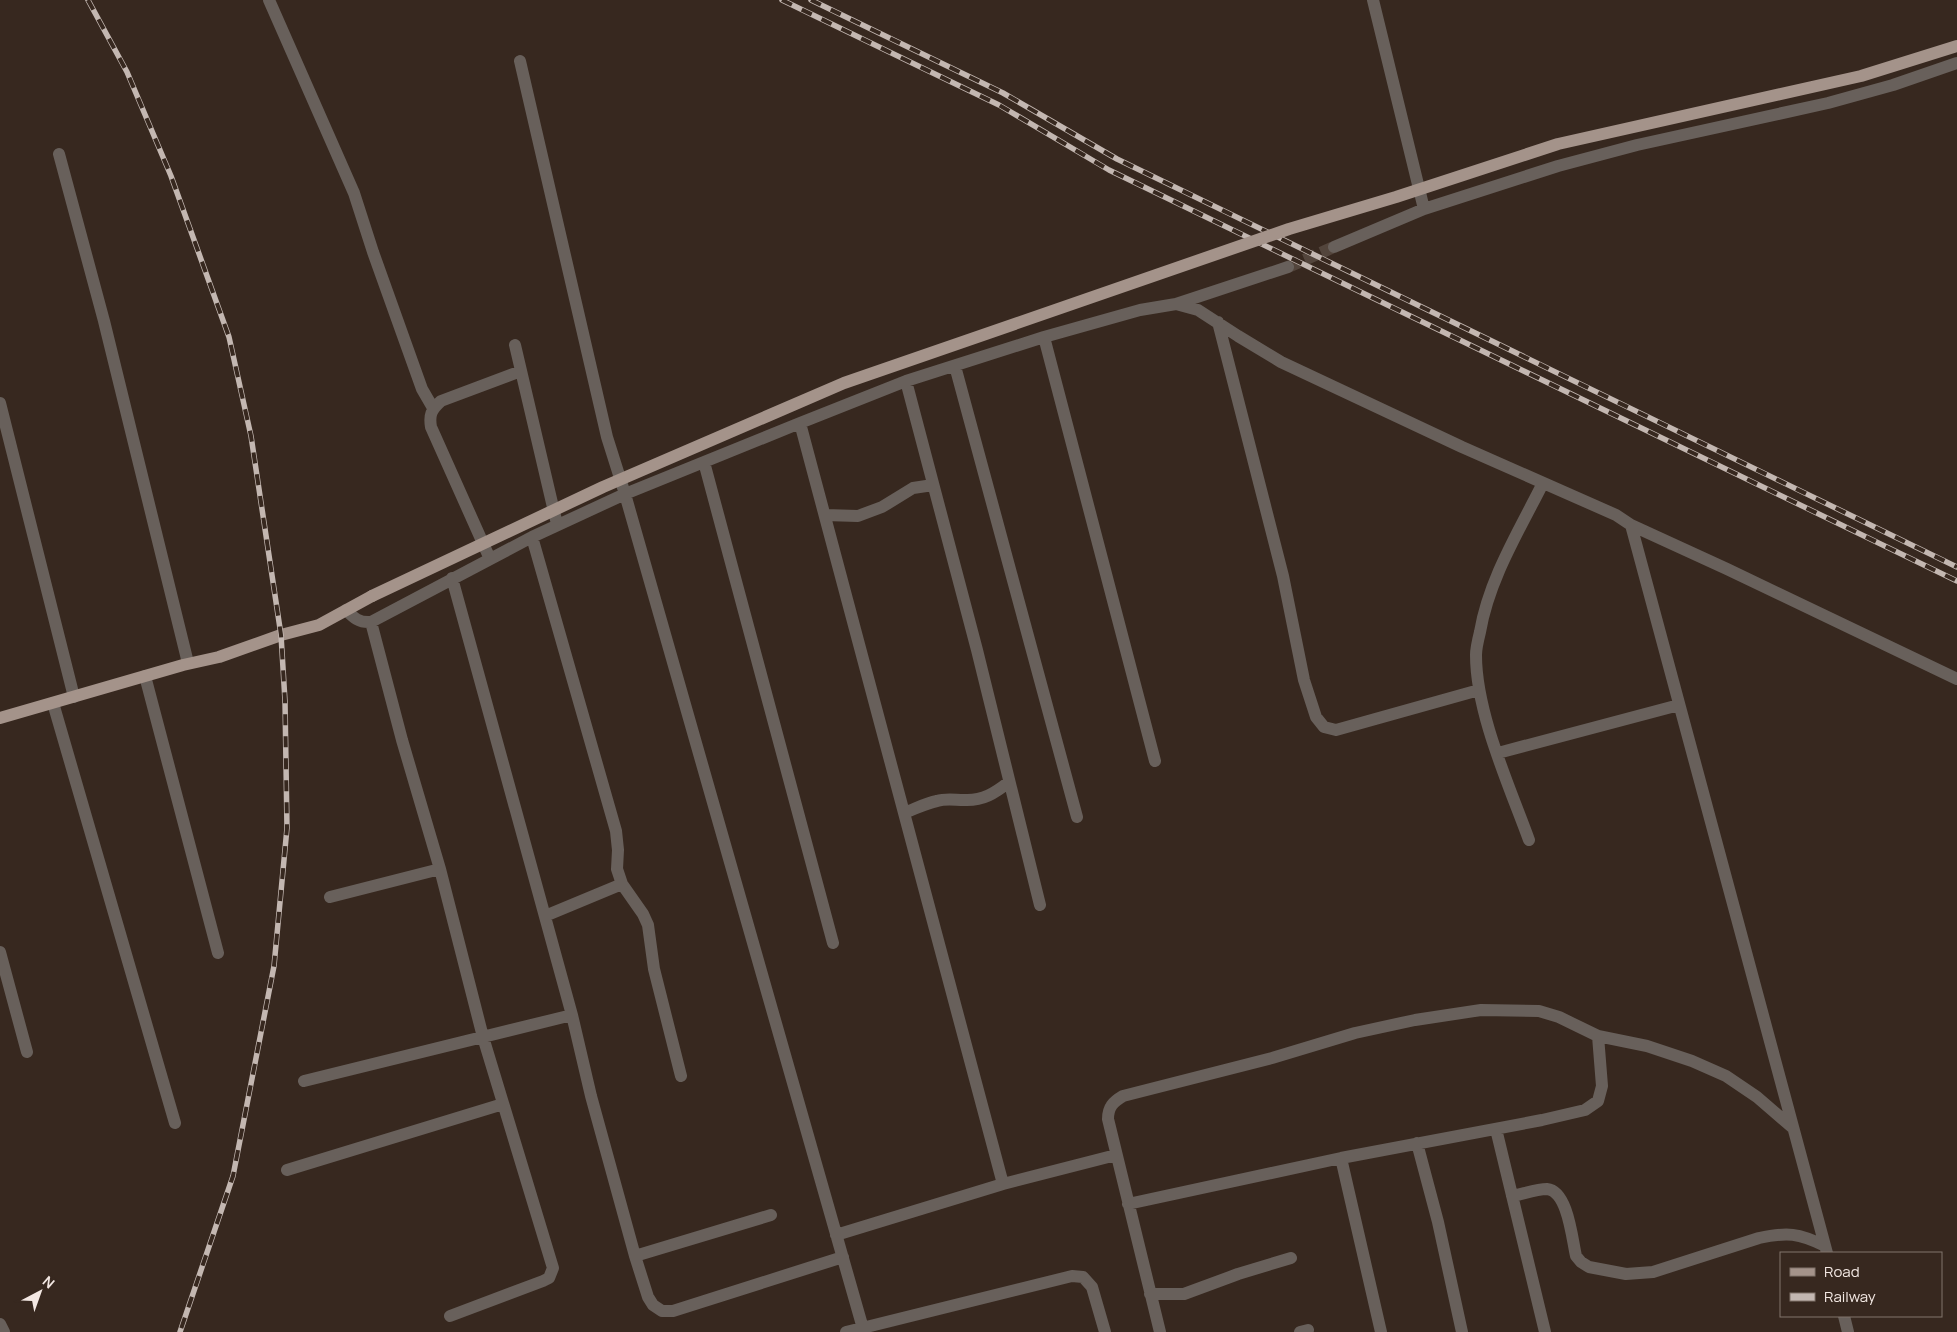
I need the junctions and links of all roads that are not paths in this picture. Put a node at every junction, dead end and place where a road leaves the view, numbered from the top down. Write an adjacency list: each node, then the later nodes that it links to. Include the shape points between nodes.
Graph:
1 (268, 0): 18 (street, via 354,192 422,389)
2 (1373, 0): 7 (street)
3 (1957, 46): 30 (main road, bridge, via 1861,76 1558,144 1289,229 844,383 603,487)
4 (520, 62): 23 (street, via 607,437)
5 (1957, 62): 7 (street, via 1828,104 1637,145 1558,166)
6 (59, 154): 32 (street, via 104,321)
7 (1424, 209): 8 (street)
8 (1334, 247)
9 (1288, 267): 10 (street)
10 (1176, 304): 11 (street, via 1198,310); 12 (street, via 1140,310)
11 (1218, 322): 21 (street, via 1281,362); 35 (street, via 1283,576 1304,680 1316,717 1324,727 1336,730)
12 (1044, 337): 14 (street); 41 (street)
13 (515, 345): 15 (street)
14 (954, 366): 16 (street); 44 (street)
15 (521, 371): 18 (street, via 440,401); 25 (street)
16 (906, 381): 19 (street); 22 (street)
17 (0, 403): 36 (street)
18 (433, 408): 28 (street, via 430,416 432,428)
19 (800, 423): 20 (street); 24 (street)
20 (704, 462): 23 (street); 51 (street)
21 (1543, 483): 26 (street); 35 (street, via 1484,608 1476,653)
22 (934, 485): 24 (street, via 913,488 882,507 858,516); 42 (street)
23 (625, 494): 25 (street); 72 (street)
24 (825, 515): 43 (street)
25 (558, 525): 27 (street)
26 (1631, 525): 34 (street); 38 (street)
27 (532, 537): 28 (street); 47 (street, via 616,831)
28 (490, 558): 29 (street)
29 (452, 578): 31 (street); 50 (street)
30 (346, 610): 31 (street, via 357,620); 32 (main road, via 319,625)
31 (371, 622): 46 (street)
32 (188, 664): 33 (main road)
33 (145, 676): 36 (main road); 53 (street)
34 (1957, 679)
35 (1479, 690): 40 (street)
36 (74, 697): 37 (main road)
37 (53, 703): 39 (main road); 61 (street)
38 (1679, 705): 40 (street); 62 (street)
39 (0, 718)
40 (1498, 753): 45 (street)
41 (1154, 761)
42 (1009, 782): 43 (street, via 982,799 936,801); 49 (street)
43 (904, 813): 68 (street)
44 (1077, 817)
45 (1529, 840)
46 (440, 869): 48 (street); 56 (street)
47 (622, 884): 50 (street); 58 (street, via 648,925 654,969)
48 (330, 897)
49 (1040, 905)
50 (545, 916): 54 (street)
51 (833, 943)
52 (0, 952): 57 (street)
53 (218, 953)
54 (572, 1015): 56 (street); 74 (street)
55 (1598, 1036): 62 (street, via 1647,1046 1726,1076); 63 (street, via 1602,1086 1598,1101 1585,1110); 65 (street, via 1539,1011 1481,1010 1355,1033 1123,1096 1108,1110)
56 (483, 1037): 59 (street); 60 (street)
57 (27, 1052)
58 (681, 1076)
59 (304, 1081)
60 (503, 1104): 67 (street); 78 (street, via 553,1268 549,1278 543,1281)
61 (175, 1123)
62 (1793, 1128): 73 (street)
63 (1496, 1129): 64 (street); 69 (street)
64 (1417, 1143): 66 (street); 87 (street)
65 (1116, 1155): 68 (street); 70 (street)
66 (1341, 1158): 70 (street); 86 (street)
67 (286, 1170)
68 (1003, 1184): 72 (street)
69 (1512, 1196): 73 (street, via 1546,1189 1555,1192 1561,1197 1576,1256 1581,1262 1589,1267 1626,1274 1652,1272 1778,1234 1808,1237); 88 (street)
70 (1128, 1204): 77 (street)
71 (771, 1214): 74 (street)
72 (836, 1235): 75 (street)
73 (1826, 1250)
74 (635, 1256): 75 (street, via 648,1296 653,1306 662,1311 673,1311)
75 (843, 1257): 81 (street)
76 (1291, 1258): 77 (street, via 1184,1294)
77 (1150, 1294): 85 (street)
78 (450, 1316)
79 (1844, 1317): 89 (street)
80 (0, 1324): 82 (street)
81 (863, 1330): 83 (street); 84 (street, via 1072,1276 1083,1277 1092,1287)
82 (4, 1332)
83 (846, 1332)
84 (1105, 1332)
85 (1160, 1332)
86 (1381, 1332)
87 (1462, 1332)
88 (1545, 1332)
89 (1848, 1332)

